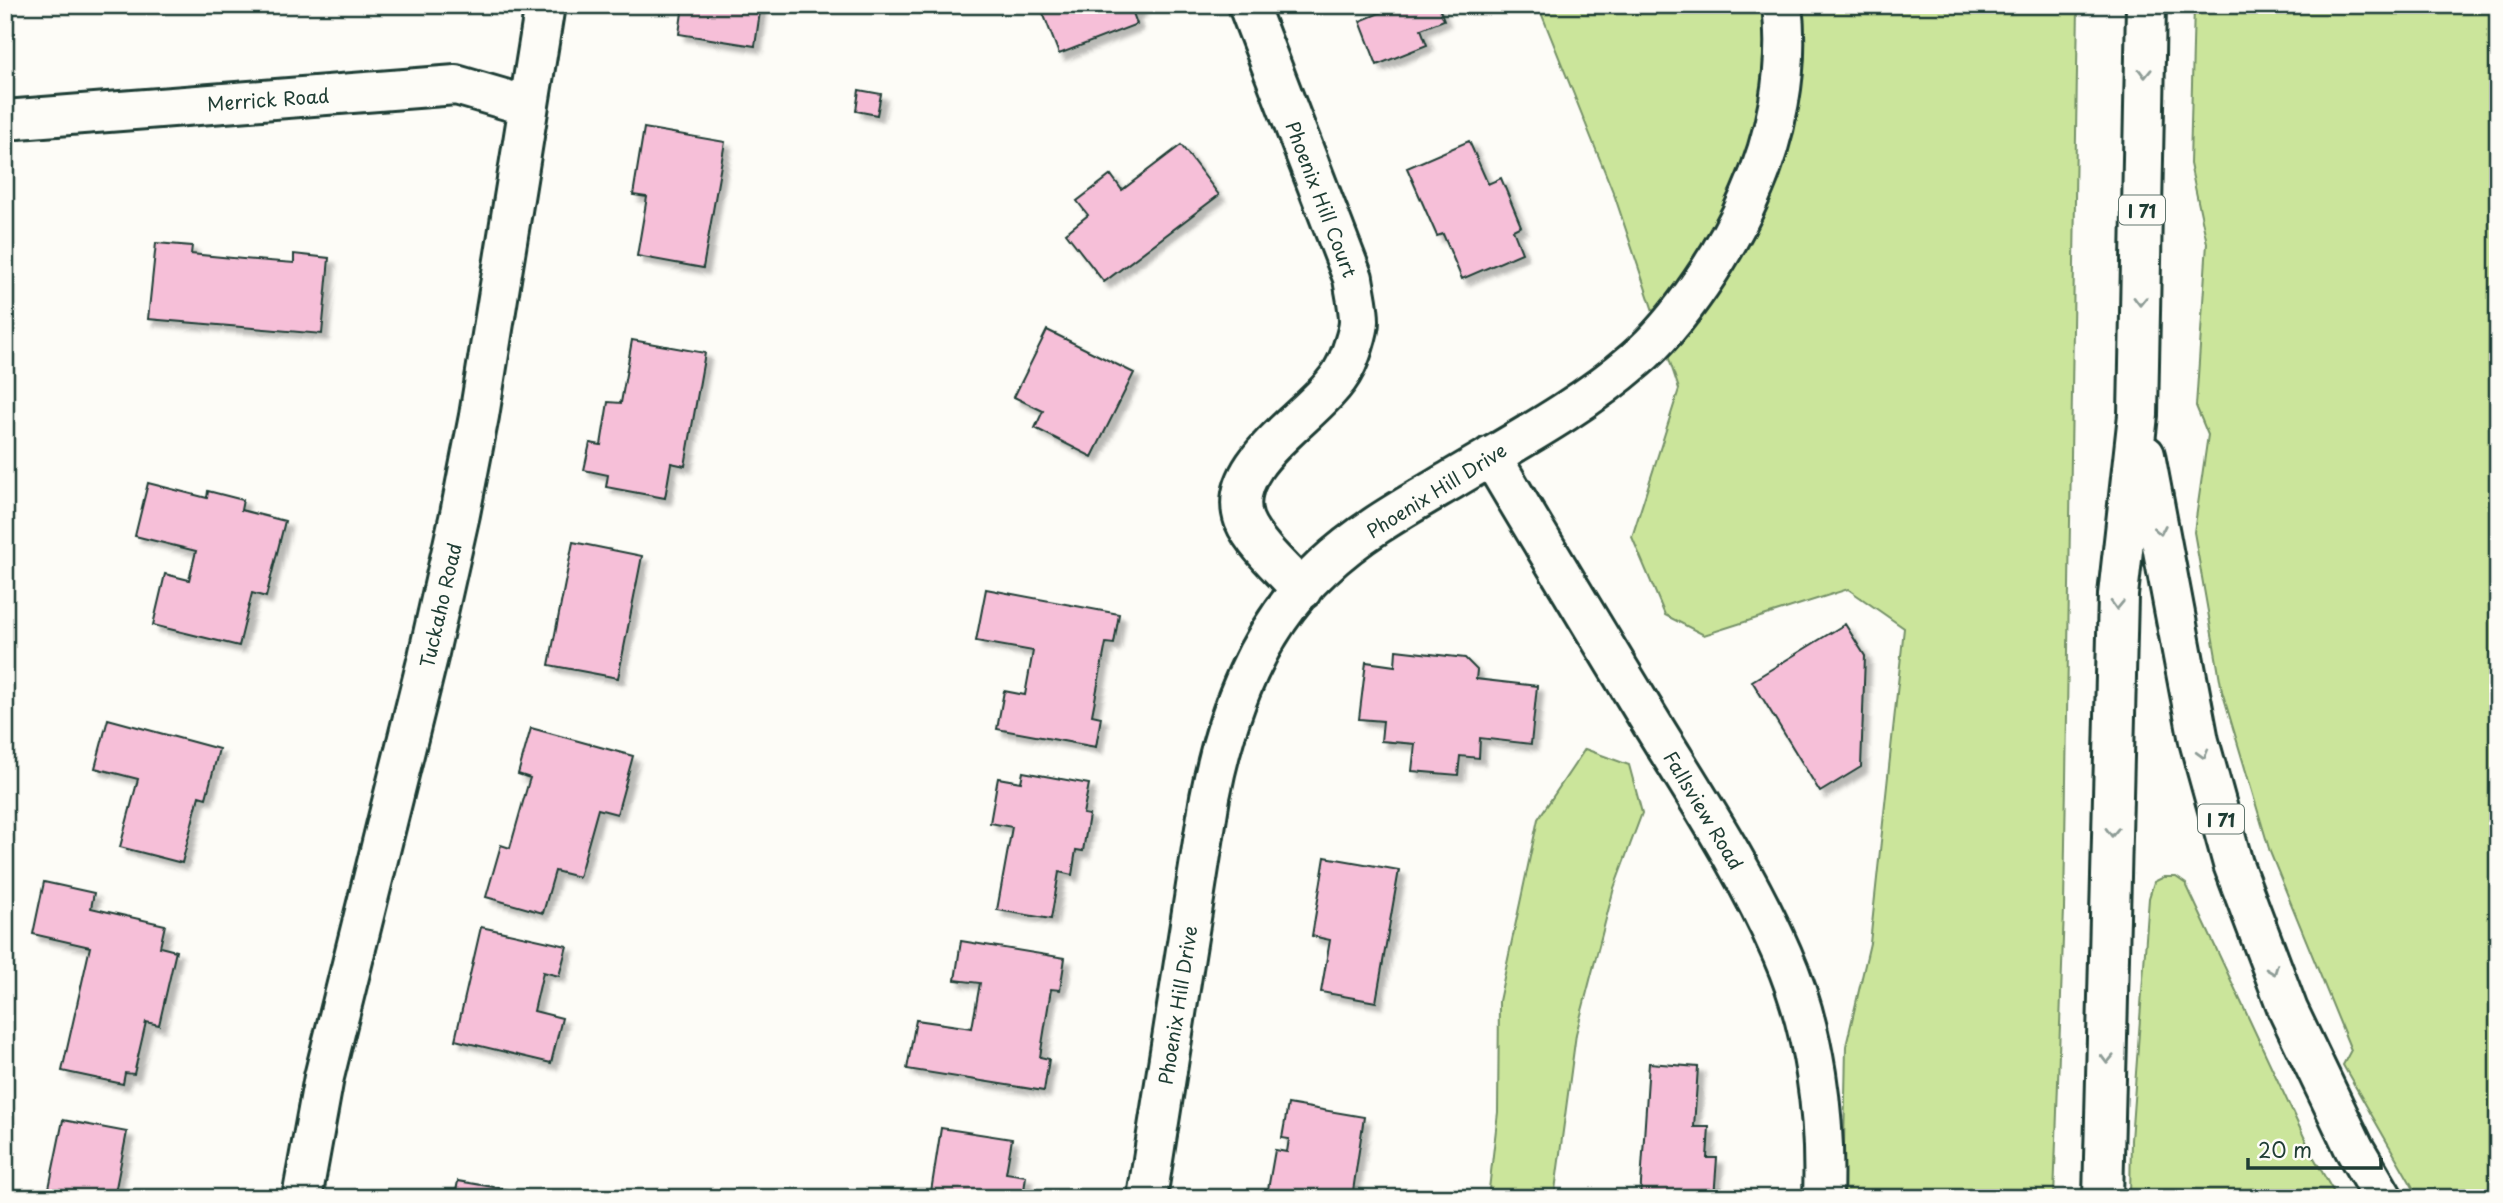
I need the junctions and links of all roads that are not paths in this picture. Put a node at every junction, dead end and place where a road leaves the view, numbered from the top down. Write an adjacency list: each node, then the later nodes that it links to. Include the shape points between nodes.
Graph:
1 (545, 5): 5 (main road, Tuckaho Road)
2 (1248, 5): 9 (main road, Phoenix Hill Court, via 1353,278 1359,322 1345,367 1260,458 1241,502 1245,522 1267,554)
3 (1782, 5): 8 (main road, Phoenix Hill Drive, via 1780,97 1763,168 1737,227 1671,326 1636,360 1593,393)
4 (2146, 5): 7 (main road, I 71, one-way to 7)
5 (528, 106): 6 (main road, Merrick Road, via 456,85); 10 (main road, Tuckaho Road, via 460,514 324,1077)
6 (5, 120)
7 (2138, 415): 13 (main road, one-way to 13, via 2118,596); 14 (main road, I 71, one-way to 14, via 2199,741 2233,864 2288,1010 2354,1148)
8 (1491, 456): 9 (main road, Phoenix Hill Drive, via 1370,528); 12 (main road, Fallsview Road, via 1740,868 1783,956 1813,1059 1820,1106)
9 (1302, 590): 11 (main road, Phoenix Hill Drive, via 1247,675 1220,748)
10 (302, 1198)
11 (1147, 1198)
12 (1823, 1198)
13 (2103, 1198)
14 (2384, 1198)

